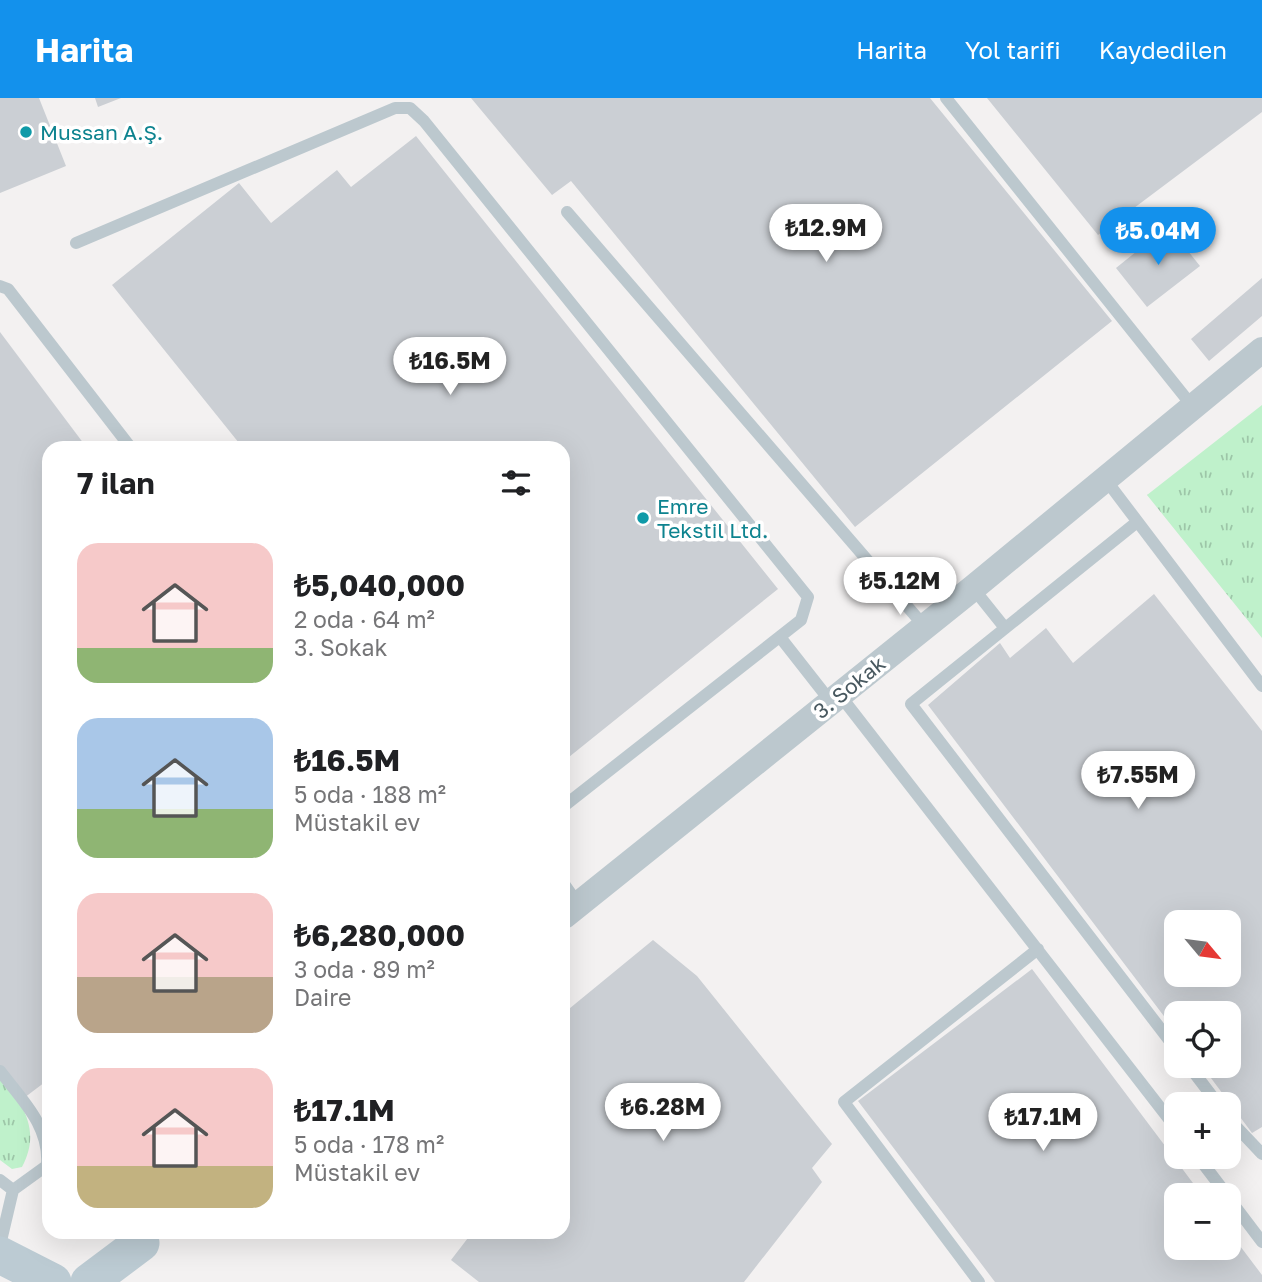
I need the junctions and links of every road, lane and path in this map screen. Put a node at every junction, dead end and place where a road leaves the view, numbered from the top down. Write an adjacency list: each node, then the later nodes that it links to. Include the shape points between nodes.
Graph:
1 (947, 98): 6 (lane)
2 (567, 212): 11 (lane)
3 (76, 243): 13 (lane, via 395,108 410,108 808,597 801,620)
4 (0, 286): 7 (lane, via 8,289)
5 (1262, 350): 6 (street, 3. Sokak)
6 (1193, 407): 8 (street, 3. Sokak)
7 (126, 441)
8 (1106, 480): 9 (lane); 10 (street, 3. Sokak)
9 (1137, 522): 12 (lane); 14 (lane)
10 (973, 588): 11 (street, 3. Sokak); 12 (lane)
11 (925, 627): 15 (street, 3. Sokak)
12 (1005, 628): 19 (lane, via 911,704)
13 (780, 637): 15 (lane); 16 (lane)
14 (1262, 686)
15 (835, 698): 17 (street, 3. Sokak); 18 (lane)
16 (570, 801)
17 (570, 899)
18 (1038, 949): 23 (lane); 41 (lane, via 844,1102)
19 (1164, 1033)
20 (0, 1072): 24 (lane)
21 (1198, 1078): 22 (lane)
22 (1209, 1092)
23 (1164, 1112)
24 (42, 1130)
25 (1241, 1132): 26 (lane)
26 (1262, 1154)
27 (42, 1168): 31 (lane)
28 (1207, 1169): 30 (lane)
29 (0, 1180): 31 (lane)
30 (1218, 1183)
31 (13, 1190): 36 (lane)
32 (1241, 1214): 35 (lane)
33 (147, 1239): 39 (main road)
34 (148, 1239): 40 (main road)
35 (1262, 1242)
36 (0, 1245)
37 (0, 1255): 38 (main road)
38 (53, 1282)
39 (89, 1282)
40 (137, 1282)
41 (979, 1282)

